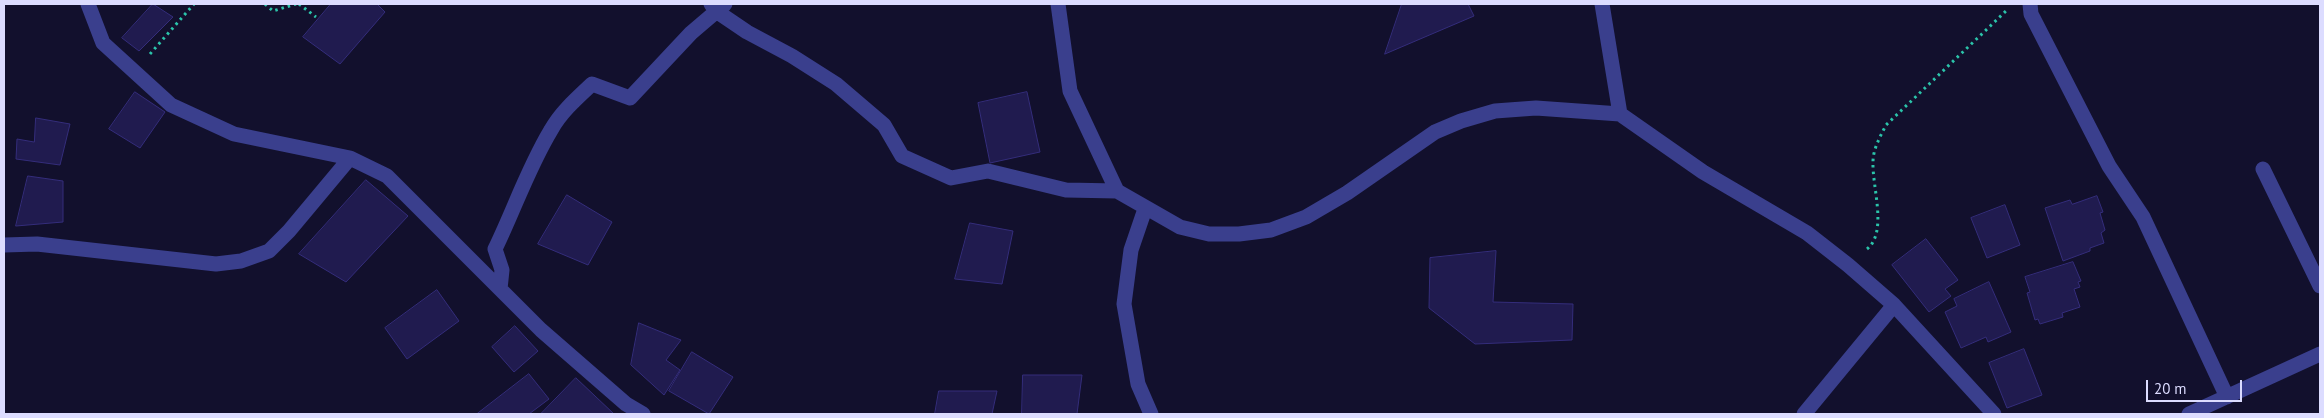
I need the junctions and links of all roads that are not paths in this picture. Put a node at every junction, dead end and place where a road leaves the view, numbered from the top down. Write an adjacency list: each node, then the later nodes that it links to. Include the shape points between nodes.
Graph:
1 (88, 4): 7 (street, via 104,43 171,105 234,134)
2 (1058, 4): 9 (street, via 1070,91)
3 (1602, 4): 6 (street)
4 (2030, 4): 16 (street, via 2031,14 2109,166 2143,217)
5 (718, 6): 9 (street, via 747,32 836,84 884,125 902,156 951,178 988,172 1066,190); 13 (street, via 630,98 592,84 551,129 495,249 502,270)
6 (1620, 114): 10 (street, via 1536,108 1495,111 1461,121 1435,132 1306,217 1271,230 1210,234 1180,226); 14 (street, via 1703,172 1807,233)
7 (350, 158): 11 (street, via 269,251 241,261 216,264 37,244); 13 (street, via 387,176)
8 (2263, 169): 12 (street)
9 (1116, 191): 10 (street)
10 (1145, 209): 18 (street, via 1132,250 1124,304 1138,384)
11 (4, 246)
12 (2320, 286)
13 (500, 289): 17 (street, via 541,330 626,404)
14 (1894, 305): 19 (street); 20 (street)
15 (2320, 354): 16 (street)
16 (2227, 397): 21 (street)
17 (643, 414)
18 (1151, 414)
19 (1804, 414)
20 (1994, 414)
21 (2189, 414)

